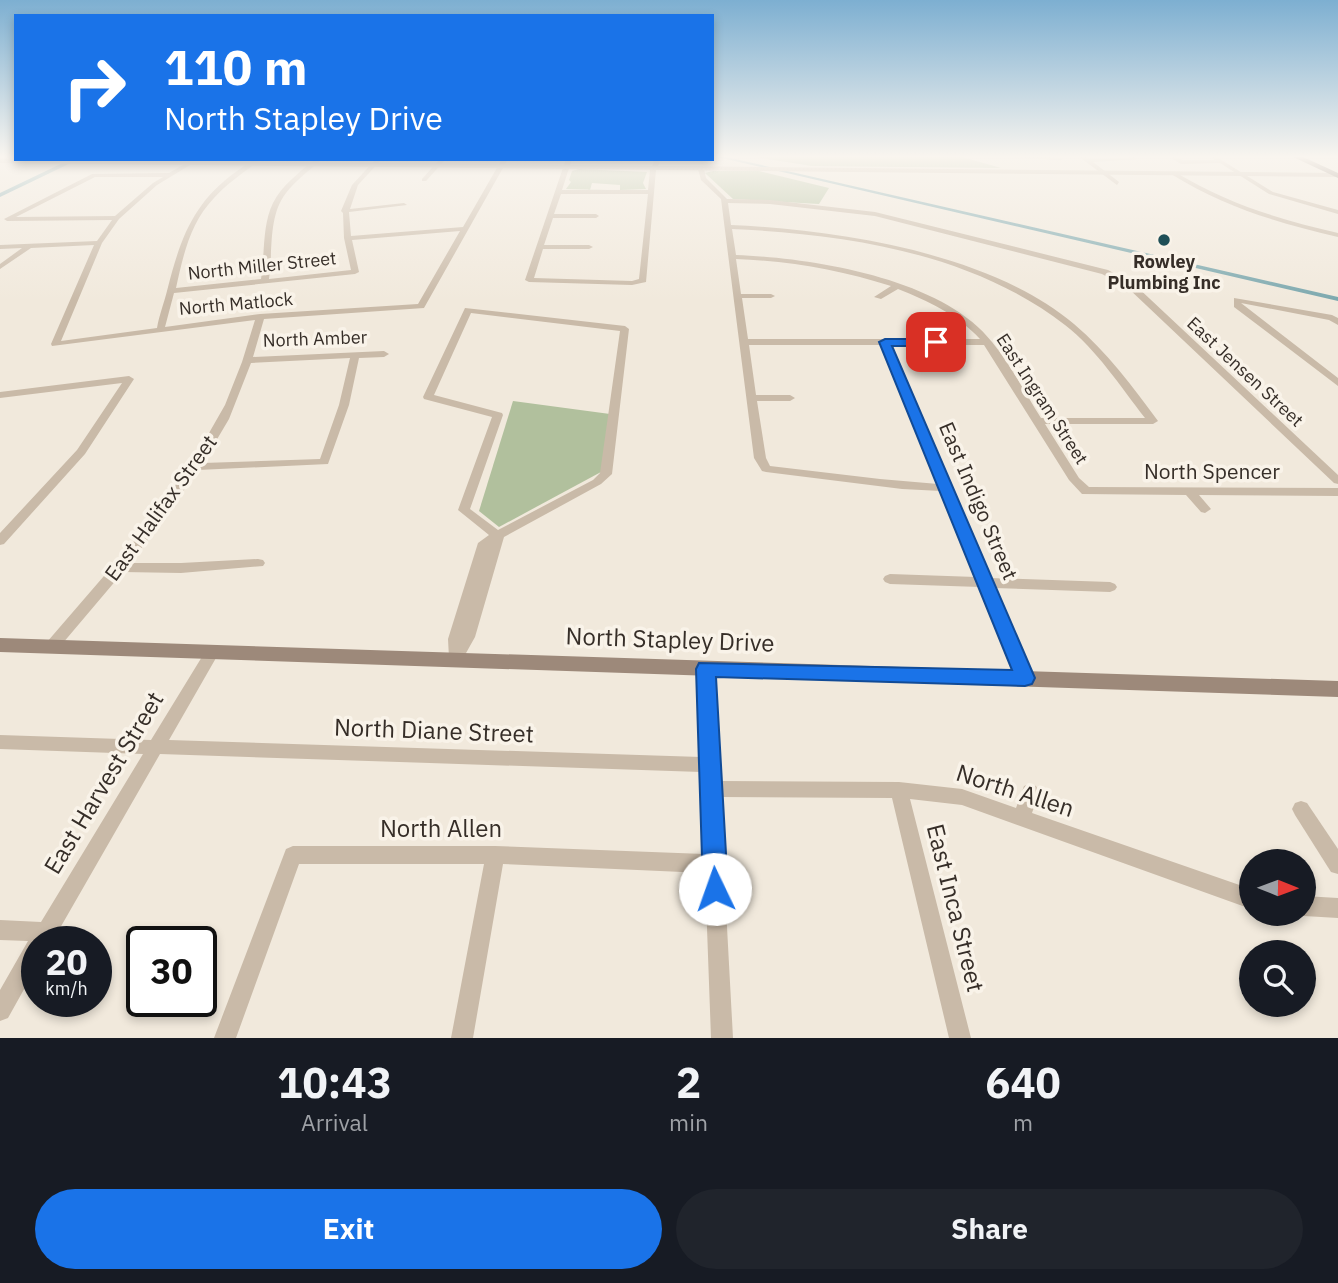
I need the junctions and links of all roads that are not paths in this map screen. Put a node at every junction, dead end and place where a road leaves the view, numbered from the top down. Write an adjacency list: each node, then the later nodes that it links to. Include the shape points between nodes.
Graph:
1 (36, 204): 18 (street, via 7,219)
2 (131, 204): 18 (street)
3 (204, 204): 32 (street, via 180,250)
4 (276, 204): 30 (street, via 269,217)
5 (345, 204): 14 (street)
6 (479, 204): 20 (street)
7 (554, 204): 16 (street)
8 (650, 204): 26 (street, via 641,282 528,280)
9 (726, 204): 19 (street)
10 (799, 204): 54 (street, East Jensen Street, via 894,218 1105,272 1131,286)
11 (1228, 204): 21 (street)
12 (1309, 204): 15 (street)
13 (404, 205): 14 (street)
14 (344, 211): 22 (street)
15 (1338, 212)
16 (550, 216): 17 (street); 26 (street)
17 (596, 216)
18 (117, 218): 23 (street)
19 (729, 227): 28 (street); 36 (street, via 803,230 872,243 981,276)
20 (465, 229): 22 (street); 38 (street, North Matlock, via 421,306)
21 (1338, 235)
22 (348, 238): 30 (street, North Miller Street, via 355,272)
23 (99, 243): 25 (street); 40 (street, North Matlock, via 55,344)
24 (0, 247): 25 (street)
25 (28, 247): 29 (street)
26 (539, 247): 27 (street)
27 (589, 247)
28 (733, 257): 31 (street, via 810,263); 34 (street)
29 (0, 267)
30 (265, 281): 32 (street, North Miller Street)
31 (896, 286): 37 (street); 43 (street, East Ingram Street, via 949,309)
32 (172, 291): 40 (street)
33 (1038, 293): 36 (street)
34 (738, 296): 35 (street); 41 (street)
35 (771, 296)
36 (1024, 296): 52 (street, via 1078,332 1153,421)
37 (878, 297)
38 (260, 317): 40 (street, North Matlock); 46 (street, East Halifax Street)
39 (1335, 320): 47 (street, via 1237,300 1237,305)
40 (161, 327)
41 (744, 342): 42 (street); 49 (street)
42 (885, 342): 43 (street); 55 (street, East Indigo Street)
43 (988, 342): 52 (street, East Ingram Street)
44 (384, 354): 45 (street, North Amber)
45 (355, 355): 46 (street, North Amber); 53 (street, via 324,462)
46 (248, 360): 53 (street, East Halifax Street, via 217,432)
47 (1338, 383)
48 (5, 395): 51 (street); 61 (street, via 129,379 81,452)
49 (752, 398): 50 (street); 55 (street, via 760,458 766,469 823,473 901,487)
50 (790, 398)
51 (0, 406)
52 (1038, 421): 56 (street, East Ingram Street)
53 (193, 467): 63 (street, East Halifax Street)
54 (1338, 481)
55 (948, 488): 65 (street, East Indigo Street)
56 (1086, 491): 57 (street, North Spencer)
57 (1190, 492): 58 (street, North Spencer); 59 (street)
58 (1338, 492)
59 (1205, 509)
60 (498, 536): 60 (street, via 464,510 498,415 428,397 468,310 625,329 606,474); 70 (street, via 468,637)
61 (0, 541)
62 (258, 564): 63 (street)
63 (120, 567): 68 (street, East Halifax Street)
64 (890, 579): 65 (street)
65 (988, 584): 66 (street); 72 (street, East Indigo Street)
66 (1110, 587)
67 (0, 645): 68 (main road, North Stapley Drive)
68 (52, 646): 69 (main road, North Stapley Drive)
69 (213, 651): 70 (main road, North Stapley Drive); 75 (street, East Harvest Street)
70 (456, 658): 71 (main road, North Stapley Drive)
71 (705, 669): 72 (main road, North Stapley Drive); 76 (street)
72 (1025, 678): 73 (main road, North Stapley Drive)
73 (1338, 689)
74 (0, 742): 75 (street)
75 (157, 745): 76 (street, North Diane Street); 88 (street, East Harvest Street)
76 (710, 765): 77 (street)
77 (711, 789): 78 (street, North Allen); 83 (street)
78 (898, 790): 81 (street, North Allen, via 962,797); 96 (street, East Inca Street)
79 (1030, 792): 81 (street)
80 (1301, 809): 84 (street)
81 (1022, 818): 85 (street, North Allen)
82 (495, 855): 83 (street, North Allen); 93 (street, North Allen, via 293,855); 94 (street)
83 (714, 864): 95 (street)
84 (1338, 865)
85 (1239, 895)
86 (1316, 907): 87 (street)
87 (1338, 908)
88 (48, 926)
89 (0, 930): 90 (street)
90 (21, 935)
91 (21, 973): 92 (street, East Harvest Street)
92 (0, 1010)
93 (225, 1038)
94 (463, 1038)
95 (722, 1038)
96 (960, 1038)

